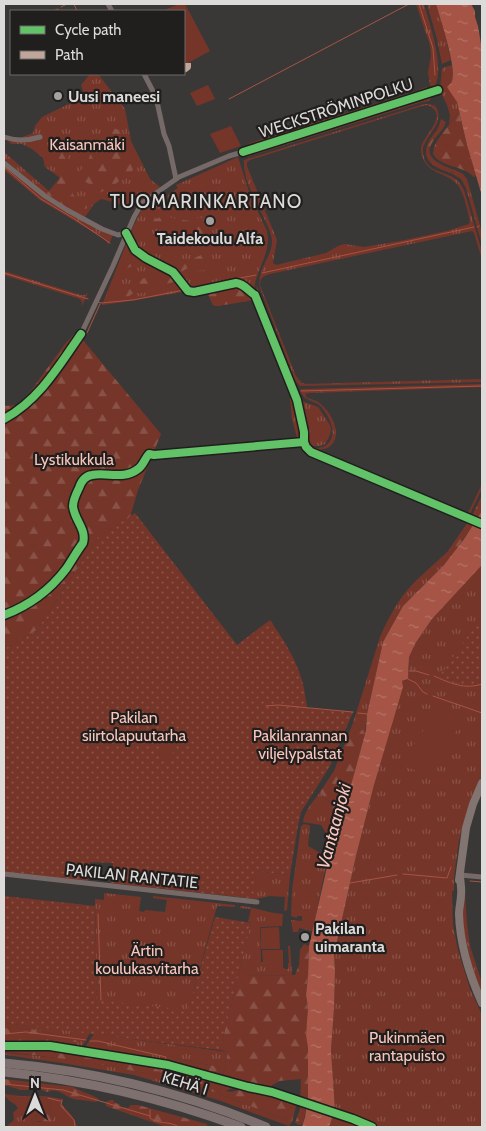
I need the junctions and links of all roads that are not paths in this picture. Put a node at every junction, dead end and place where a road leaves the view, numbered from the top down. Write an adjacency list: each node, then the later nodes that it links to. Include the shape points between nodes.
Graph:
1 (145, 75): 6 (street, via 156,97)
2 (4, 137): 3 (street, via 12,140)
3 (40, 137)
4 (243, 152): 6 (street, WECKSTRÖMINPOLKU)
5 (4, 163): 7 (street, via 38,192 67,210 102,229 118,235)
6 (176, 179): 7 (street, WECKSTRÖMINPOLKU, via 142,203)
7 (126, 233): 8 (street, WECKSTRÖMINPOLKU)
8 (81, 334)
9 (482, 783): 11 (main road, via 466,828)
10 (4, 874): 13 (street, PAKILAN RANTATIE)
11 (460, 875): 12 (street); 14 (main road, via 456,890 460,934)
12 (482, 877)
13 (257, 902)
14 (482, 1003)
15 (4, 1063): 18 (highway, KEHÄ I, via 124,1082 190,1100)
16 (4, 1072): 17 (highway, KEHÄ I, via 122,1091)
17 (242, 1127)
18 (266, 1127)

